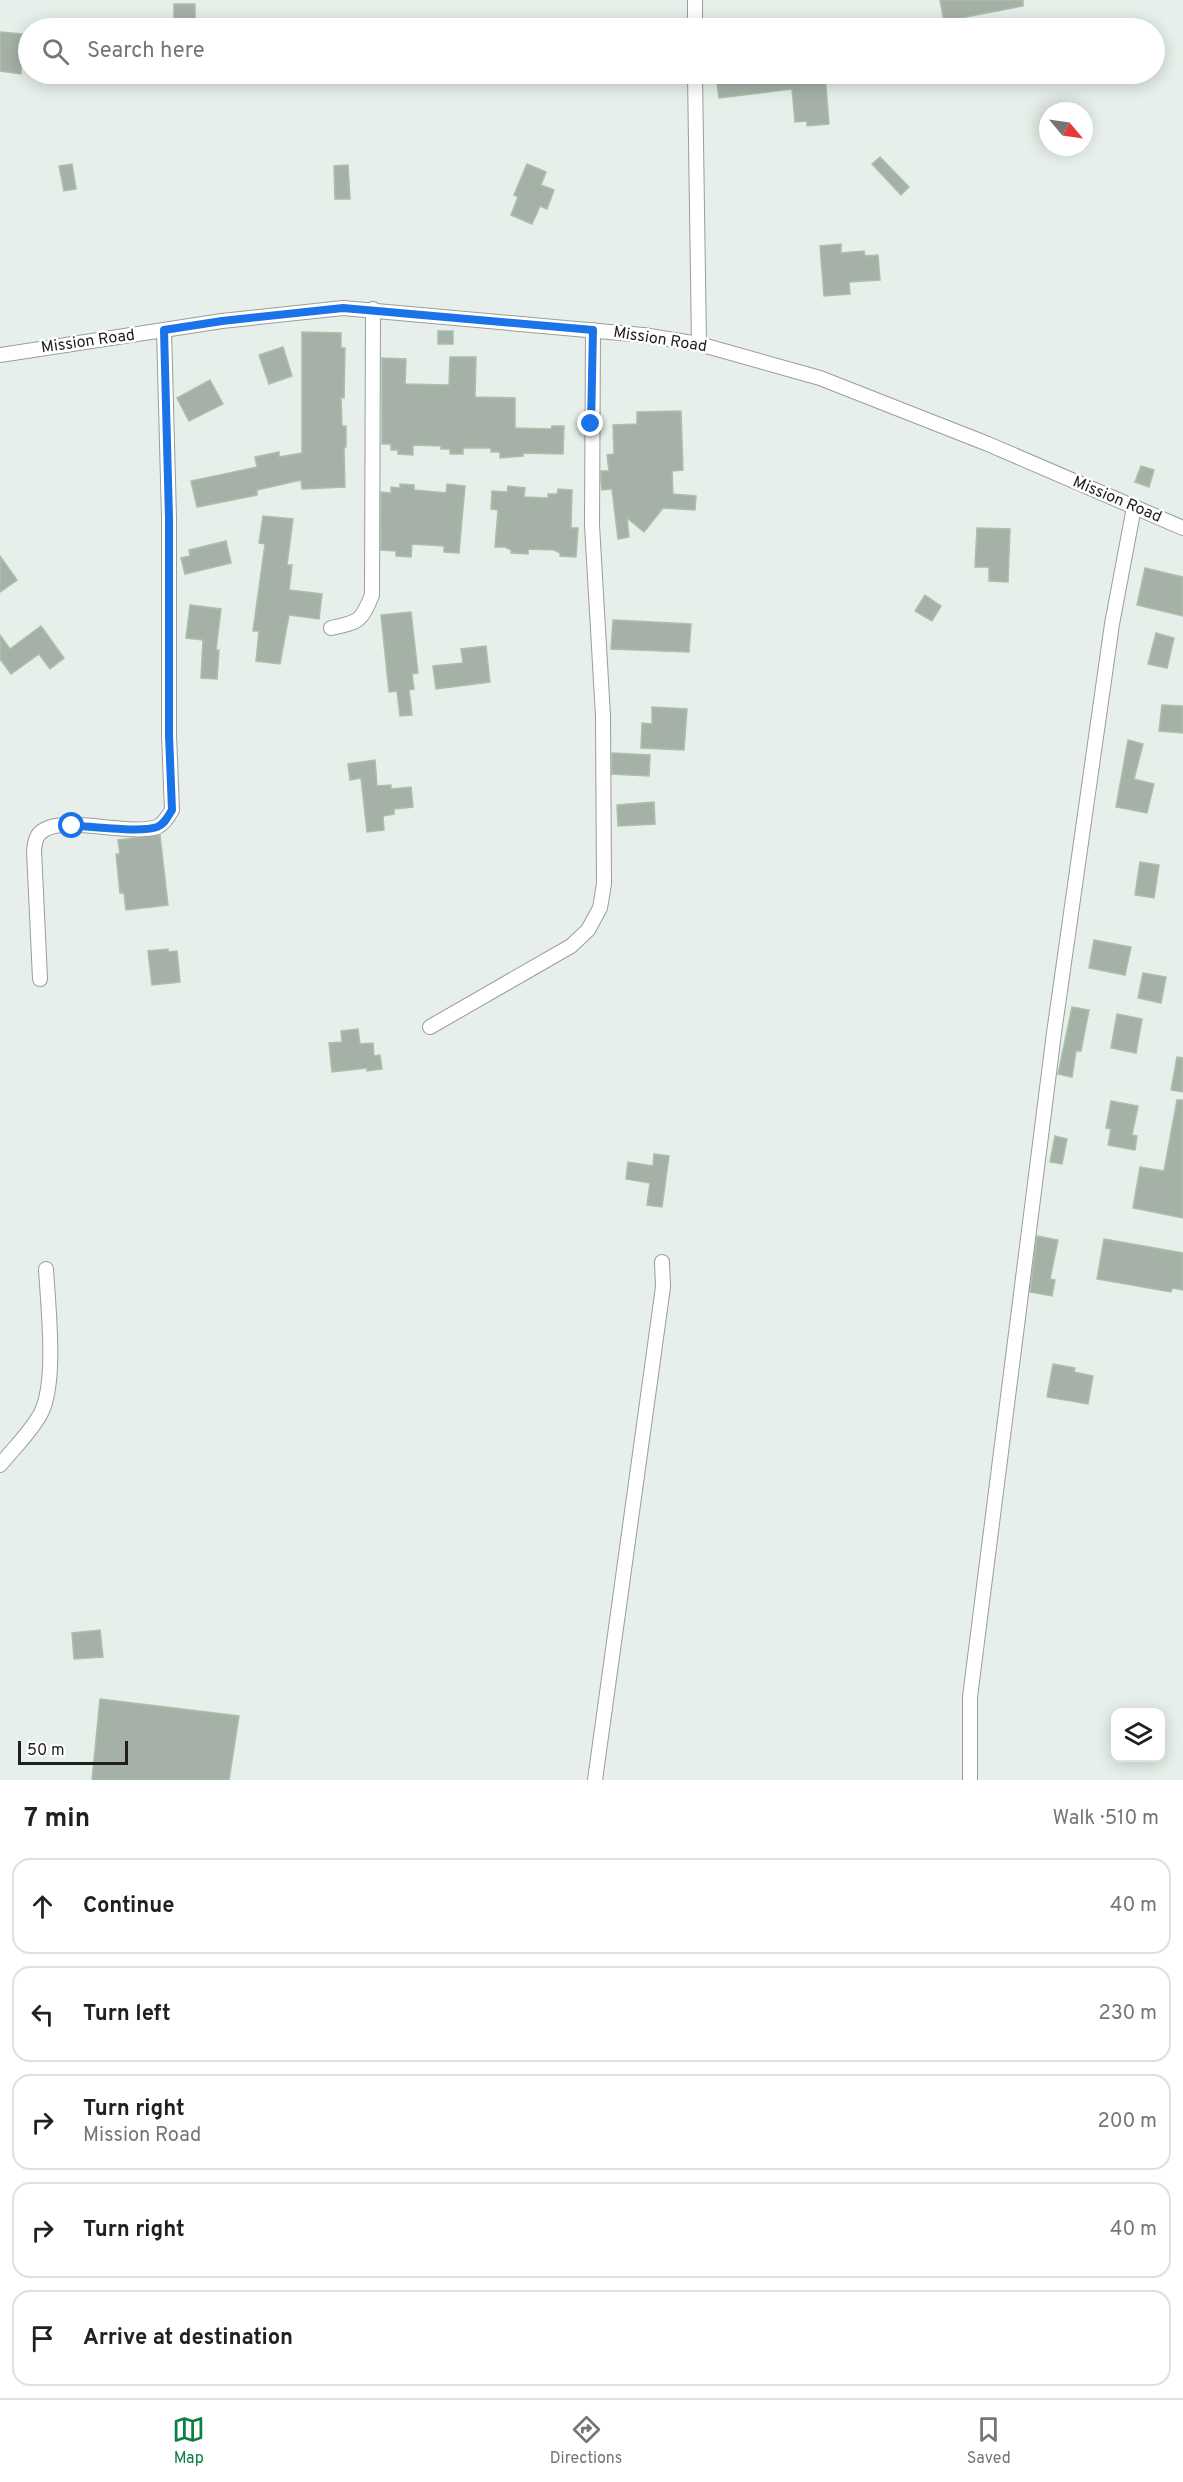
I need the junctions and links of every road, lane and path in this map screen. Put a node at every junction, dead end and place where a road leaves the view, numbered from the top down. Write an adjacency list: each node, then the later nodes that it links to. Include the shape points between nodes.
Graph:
1 (695, 0): 2 (street)
2 (695, 18)
3 (695, 84): 7 (street)
4 (373, 309): 5 (street, Mission Road, via 313,310); 6 (street, Mission Road); 11 (street, via 372,595 366,612 356,622)
5 (164, 330): 8 (street, Mission Road); 12 (street, via 172,810 159,827 60,827 42,831 35,839)
6 (593, 330): 7 (street, Mission Road); 13 (street, via 592,525 605,817 600,908 588,930 571,946)
7 (699, 344): 9 (street, Mission Road, via 820,378)
8 (0, 355)
9 (1134, 507): 10 (street, Mission Road); 18 (street, via 1112,624 1054,1034 970,1697)
10 (1183, 528)
11 (331, 628)
12 (40, 979)
13 (430, 1027)
14 (663, 1262): 17 (street, via 663,1287)
15 (46, 1269): 16 (street, via 50,1355 47,1393 34,1424)
16 (0, 1465)
17 (595, 1780)
18 (970, 1780)

